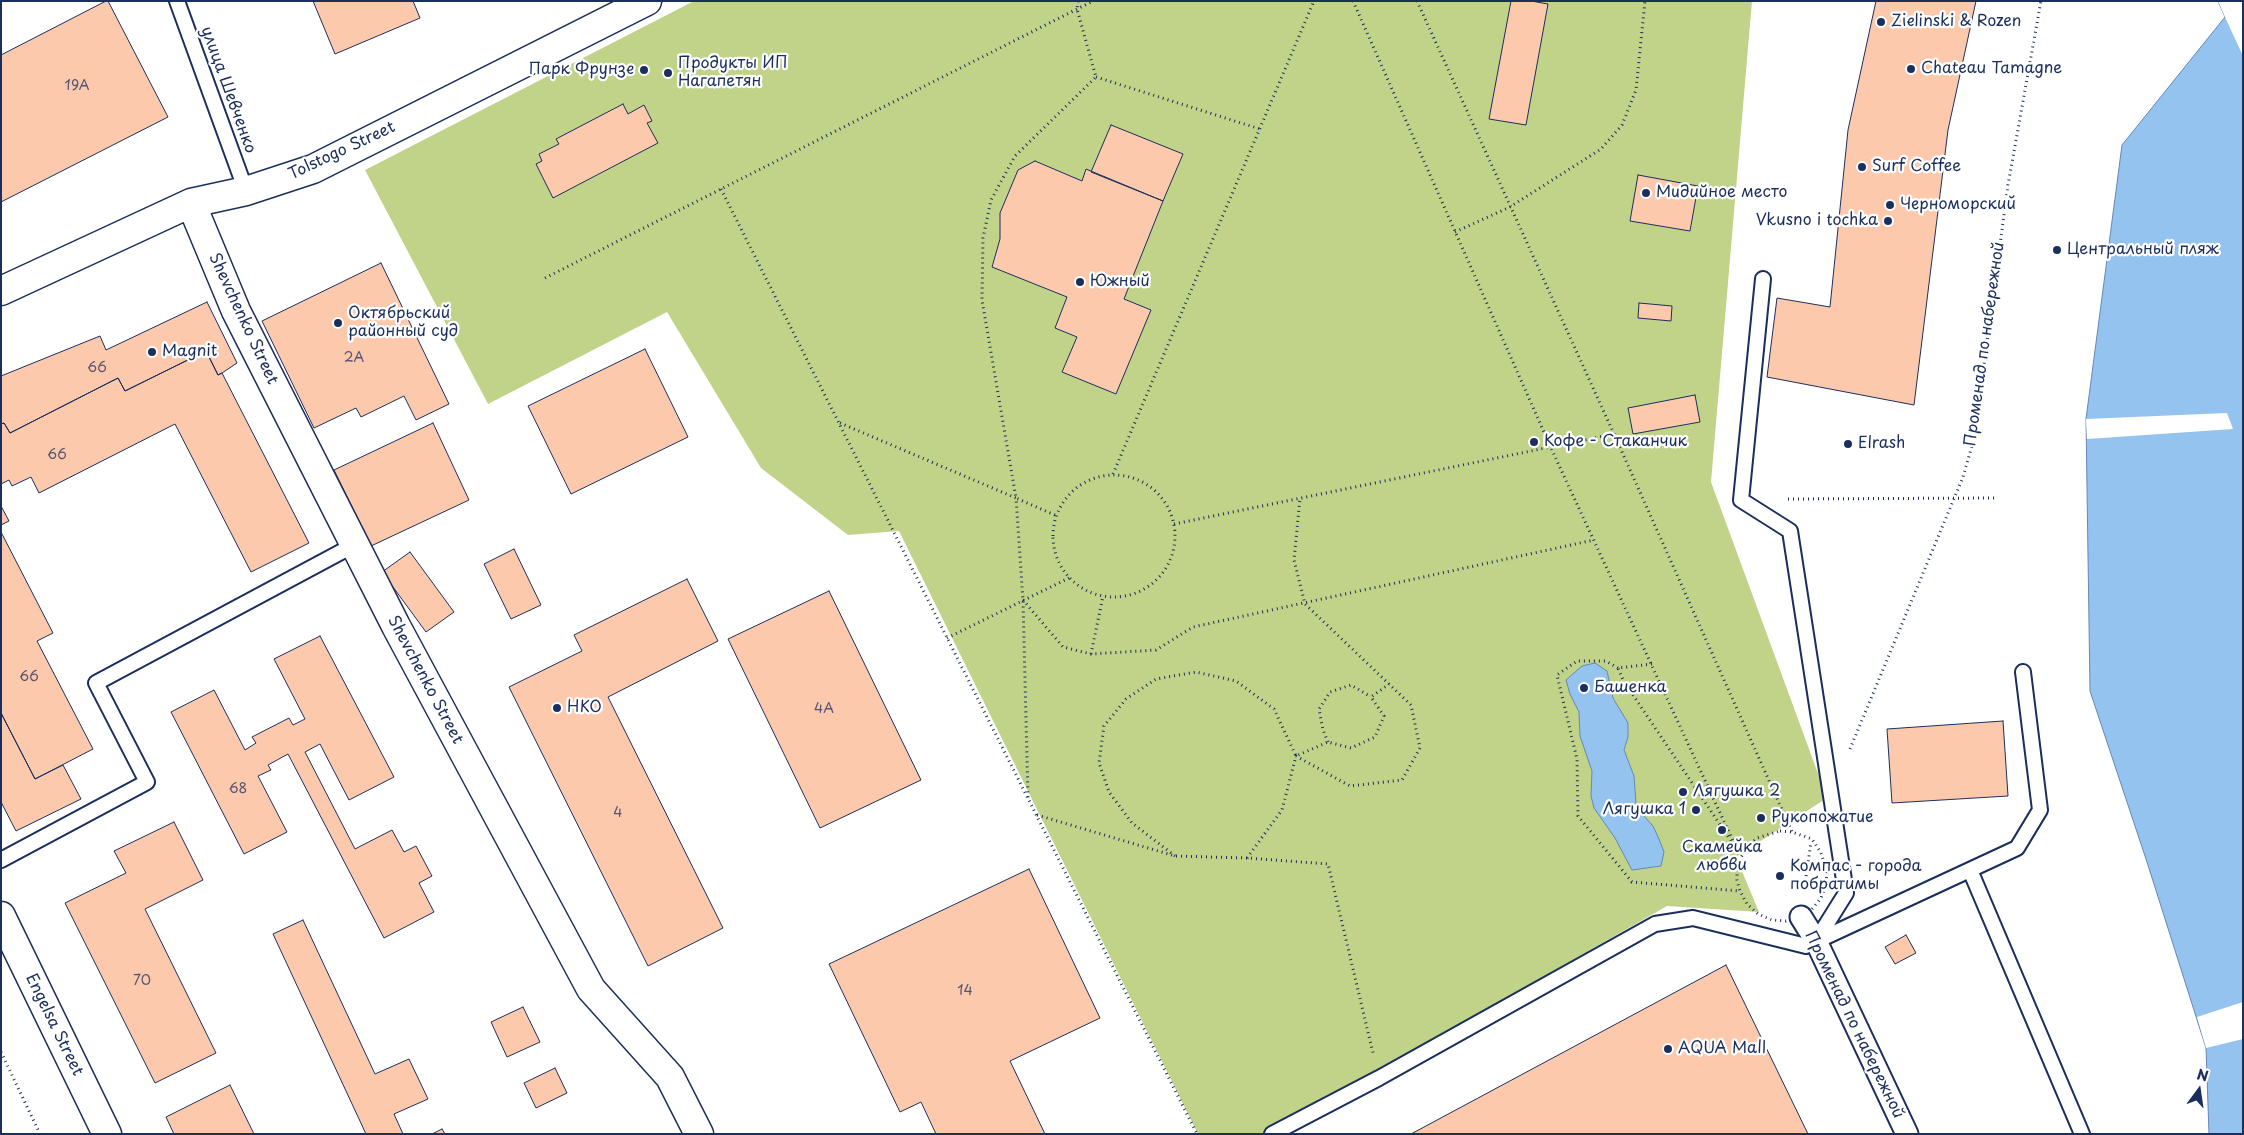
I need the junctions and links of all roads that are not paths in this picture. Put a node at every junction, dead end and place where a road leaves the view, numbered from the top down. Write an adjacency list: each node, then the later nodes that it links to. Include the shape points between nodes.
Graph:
1 (177, 1): 3 (lane, улица Шевченко)
2 (648, 1): 3 (street, Tolstogo Street, via 314,169)
3 (246, 191): 4 (street, Tolstogo Street)
4 (191, 203): 6 (street, Tolstogo Street); 7 (street, Shevchenko Street, via 236,311)
5 (1763, 279): 13 (lane, via 1741,500 1790,531 1846,893)
6 (1, 291)
7 (354, 545): 9 (lane, via 96,683 147,782); 15 (street, Shevchenko Street, via 591,989 670,1078)
8 (2023, 672): 10 (lane, via 2040,810 2018,848)
9 (1, 860)
10 (1970, 870): 13 (lane); 18 (lane)
11 (1802, 907): 13 (street, Променад по набережной)
12 (1, 916): 14 (street, Engelsa Street)
13 (1816, 941): 16 (lane, via 1806,946 1693,918 1655,924); 17 (street, Променад по набережной)
14 (107, 1134)
15 (699, 1134)
16 (1272, 1134)
17 (1907, 1134)
18 (2082, 1134)

